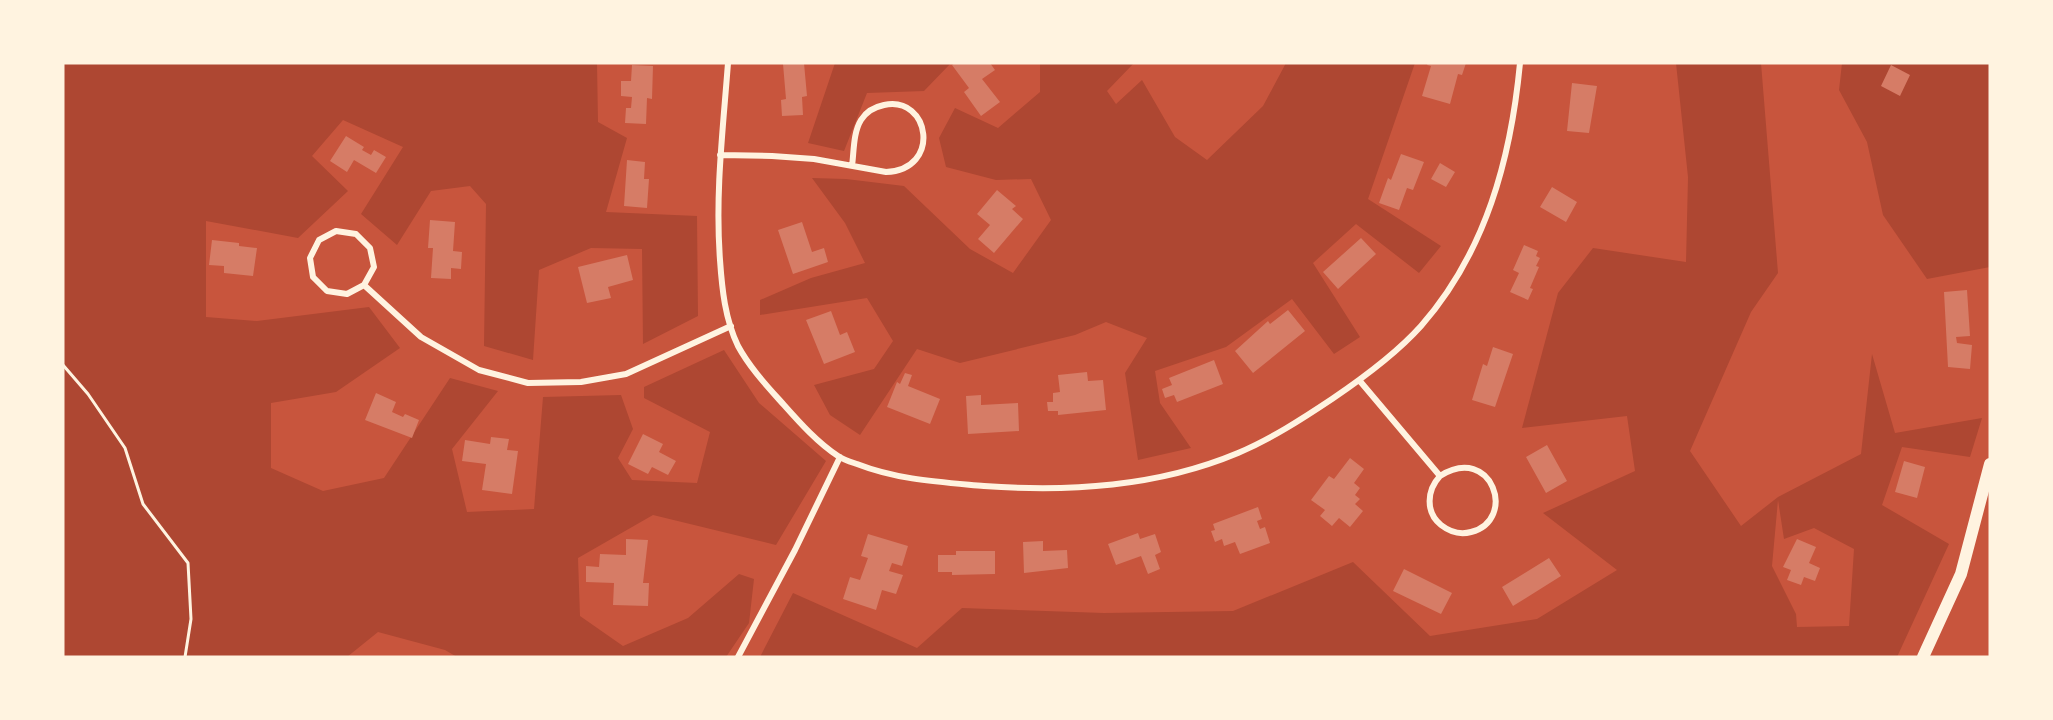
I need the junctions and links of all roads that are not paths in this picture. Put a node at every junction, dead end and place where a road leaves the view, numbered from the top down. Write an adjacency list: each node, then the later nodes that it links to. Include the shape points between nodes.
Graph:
1 (728, 63): 3 (street)
2 (1520, 63): 7 (street, via 1506,154 1491,206 1472,251 1420,327)
3 (720, 155): 4 (street, via 814,159); 6 (street, via 718,239)
4 (852, 166): 4 (street, via 886,172 908,167 922,150 923,128 918,118 899,105 877,106 868,112 856,131)
5 (364, 285): 5 (street, via 374,267 370,248 356,234 336,231 319,240 309,258 313,277 327,291 337,293 347,294); 6 (street, via 421,337 479,370 528,383 581,382 626,374)
6 (731, 326): 8 (street, via 751,368 793,415)
7 (1359, 380): 8 (street, via 1297,422 1238,453 1174,474 1121,484 1050,488 909,479); 10 (street)
8 (840, 458): 11 (street)
9 (1990, 464): 12 (main road, via 1961,574)
10 (1440, 476): 10 (street, via 1430,492 1429,503 1437,522 1445,529 1465,533 1485,526 1496,506 1496,494 1484,474 1462,467)
11 (738, 657)
12 (1923, 657)

